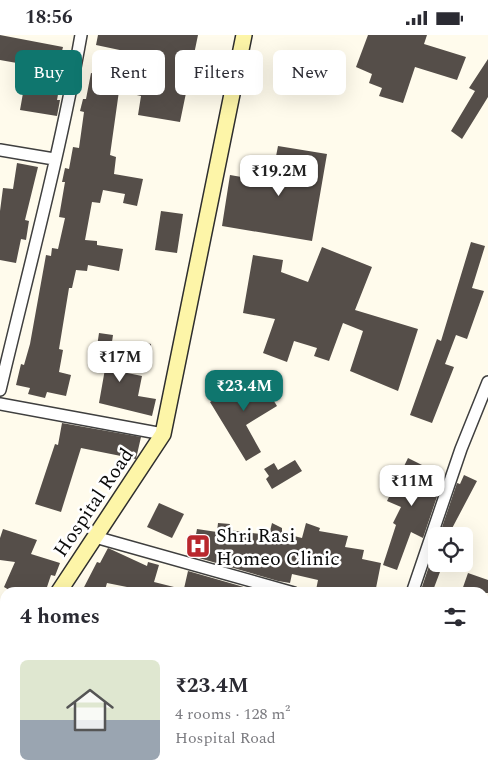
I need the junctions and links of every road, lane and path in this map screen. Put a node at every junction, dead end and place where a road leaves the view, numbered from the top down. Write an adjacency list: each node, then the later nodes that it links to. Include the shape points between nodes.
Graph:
1 (82, 35): 4 (street, via 67,118)
2 (244, 35): 8 (main road)
3 (0, 150): 4 (street)
4 (54, 159): 6 (street)
5 (488, 382): 12 (street, via 461,449)
6 (0, 390)
7 (0, 404): 8 (street)
8 (163, 434): 9 (main road, Hospital Road)
9 (95, 537): 10 (main road, Hospital Road); 11 (street)
10 (62, 587)
11 (273, 587)
12 (414, 587)

